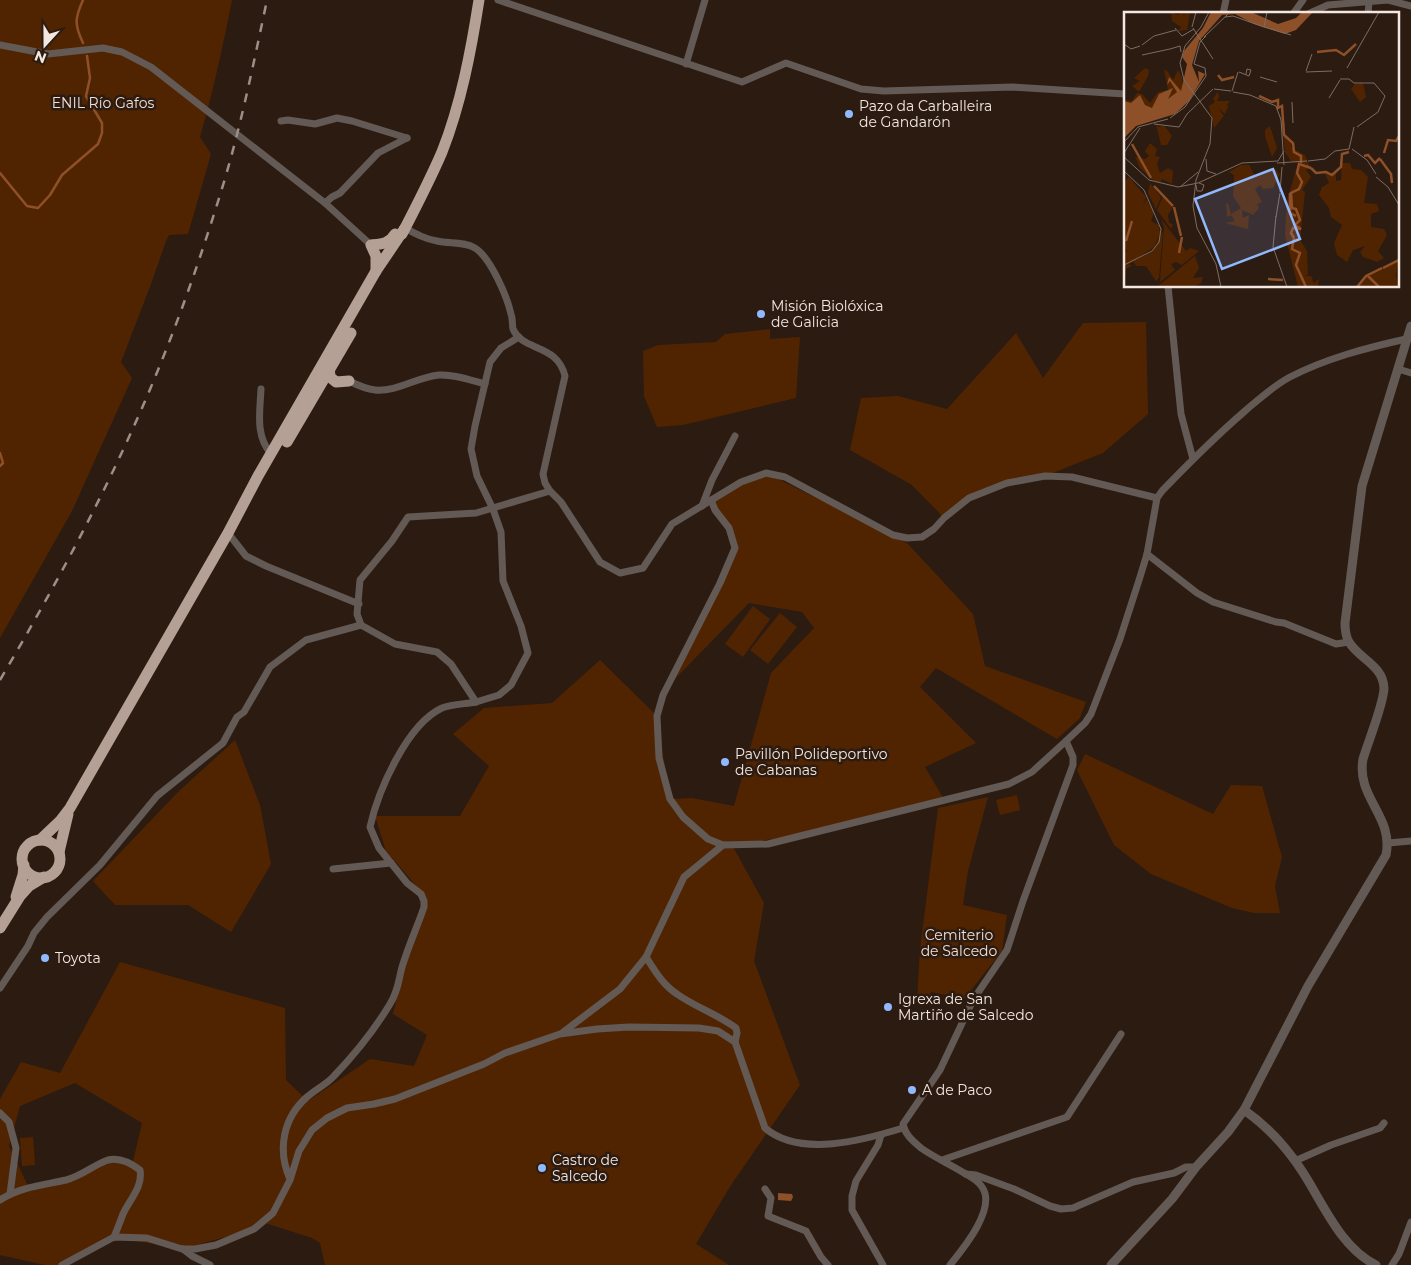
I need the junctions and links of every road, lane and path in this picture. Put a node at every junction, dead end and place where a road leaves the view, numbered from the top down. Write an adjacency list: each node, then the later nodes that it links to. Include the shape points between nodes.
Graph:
1 (479, 0): 14 (highway, via 457,105)
2 (498, 0): 11 (street)
3 (705, 0): 11 (street)
4 (1303, 0): 7 (street)
5 (1370, 2): 6 (street, via 1388,0); 8 (street, via 1328,4); 9 (street)
6 (1411, 6)
7 (1294, 12)
8 (1312, 12)
9 (1368, 12)
10 (0, 45): 15 (street, via 48,54 103,48 122,52 151,68)
11 (686, 64): 12 (street, via 742,82 786,63 861,89 1012,87)
12 (1124, 94)
13 (281, 121): 15 (street, via 315,124 337,118 407,138 378,153 340,193)
14 (442, 151): 16 (highway); 17 (highway, via 391,241)
15 (325, 203): 17 (street)
16 (405, 228): 18 (highway); 22 (street, via 438,242 466,244 475,248 505,293 513,329); 26 (highway, via 339,352)
17 (371, 245): 18 (highway, via 376,256)
18 (376, 271): 20 (highway)
19 (1168, 288): 33 (street, via 1181,414)
20 (359, 301): 26 (highway, via 350,327 329,364); 30 (highway)
21 (1411, 326): 23 (street)
22 (519, 337): 28 (street, via 494,355); 34 (street, via 556,358 563,366 565,376 543,474)
23 (1406, 339): 24 (street); 33 (street, via 1362,349 1290,377 1272,388)
24 (1398, 369): 25 (street); 44 (street, via 1362,486 1345,624)
25 (1411, 373)
26 (335, 375): 27 (highway); 30 (highway, via 324,371); 38 (highway, via 319,388)
27 (349, 381): 28 (street, via 375,390 388,390 440,375)
28 (484, 384): 39 (street, via 471,449 477,476)
29 (262, 389): 32 (street, via 258,418 265,446)
30 (287, 426): 32 (highway)
31 (735, 436): 37 (street)
32 (271, 454): 38 (highway)
33 (1193, 459): 35 (street)
34 (550, 491): 37 (street, via 565,506 600,562 620,573 643,568 672,524); 39 (street)
35 (1157, 498): 36 (street, via 1072,477 1045,476 1007,483 969,498 922,537 907,538 893,535 775,474 766,473 740,482); 41 (street)
36 (711, 500): 37 (street); 51 (street, via 729,528 735,548 657,716 659,758 670,800 683,817 708,838)
37 (701, 506)
38 (242, 508): 40 (highway)
39 (493, 509): 42 (street, via 460,515 408,517 360,580); 45 (street, via 501,532 503,581 528,653 511,685 499,696)
40 (228, 533): 42 (street, via 246,556); 47 (highway)
41 (1147, 554): 44 (street, via 1213,602 1284,623 1336,644); 46 (street, via 1120,639 1091,714)
42 (359, 604): 43 (street, via 357,614)
43 (361, 625): 45 (street, via 395,644 437,652 452,664); 60 (street, via 306,640 270,667 223,743 157,796 100,865 47,917)
44 (1349, 642): 50 (street, via 1377,669 1383,680 1383,695 1361,770 1367,793 1385,827)
45 (476, 702): 53 (street, via 435,712 411,736 388,775 370,827 379,848)
46 (1066, 741): 51 (street, via 1022,778 996,788 768,844); 67 (street, via 1073,765 1007,950 973,1000 940,1070 907,1117)
47 (70, 808): 48 (highway); 52 (highway)
48 (40, 840): 52 (highway, via 51,842); 54 (highway, via 25,850)
49 (1411, 840): 50 (street)
50 (1388, 843): 64 (street, via 1381,866 1308,986)
51 (723, 845): 59 (street, via 684,877)
52 (59, 852): 56 (highway, via 58,867)
53 (391, 863): 55 (street); 73 (street, via 424,901 403,963 398,990 358,1049 333,1078 297,1106 288,1121 282,1150)
54 (24, 865): 56 (highway, via 32,874); 57 (highway)
55 (333, 869)
56 (44, 877): 57 (highway, via 29,886)
57 (14, 904): 58 (highway)
58 (0, 928)
59 (646, 958): 61 (street, via 620,989); 63 (street, via 658,977 676,994 736,1028)
60 (0, 988)
61 (560, 1034): 63 (street, via 597,1028 698,1028 718,1031); 73 (street, via 504,1053 395,1099 347,1108 327,1118 312,1130 299,1150)
62 (1121, 1034): 69 (street, via 1067,1116)
63 (735, 1042): 68 (street, via 764,1128 771,1133 807,1144)
64 (1244, 1110): 70 (street, via 1274,1135); 71 (street)
65 (0, 1113): 75 (street, via 9,1122 16,1148)
66 (1384, 1123): 70 (street, via 1380,1128)
67 (904, 1128): 68 (street); 69 (street, via 917,1145)
68 (881, 1135): 83 (street, via 856,1181 852,1210)
69 (942, 1160): 72 (street)
70 (1295, 1161): 86 (street, via 1339,1231 1359,1254)
71 (1196, 1167): 72 (street, via 1133,1182 1073,1208 1062,1209); 85 (street, via 1172,1199)
72 (966, 1174): 84 (street, via 982,1187 986,1200 978,1225)
73 (290, 1180): 79 (street, via 273,1213 254,1229 216,1245)
74 (765, 1189): 82 (street, via 771,1198 768,1216 806,1231)
75 (10, 1194): 76 (street); 78 (street, via 83,1174 108,1160 131,1163 140,1170 142,1178)
76 (0, 1200)
77 (1411, 1222): 87 (street)
78 (114, 1238): 79 (street, via 147,1238); 80 (street)
79 (182, 1249): 81 (street)
80 (62, 1265)
81 (210, 1265)
82 (828, 1265)
83 (883, 1265)
84 (950, 1265)
85 (1111, 1265)
86 (1376, 1265)
87 (1392, 1265)

